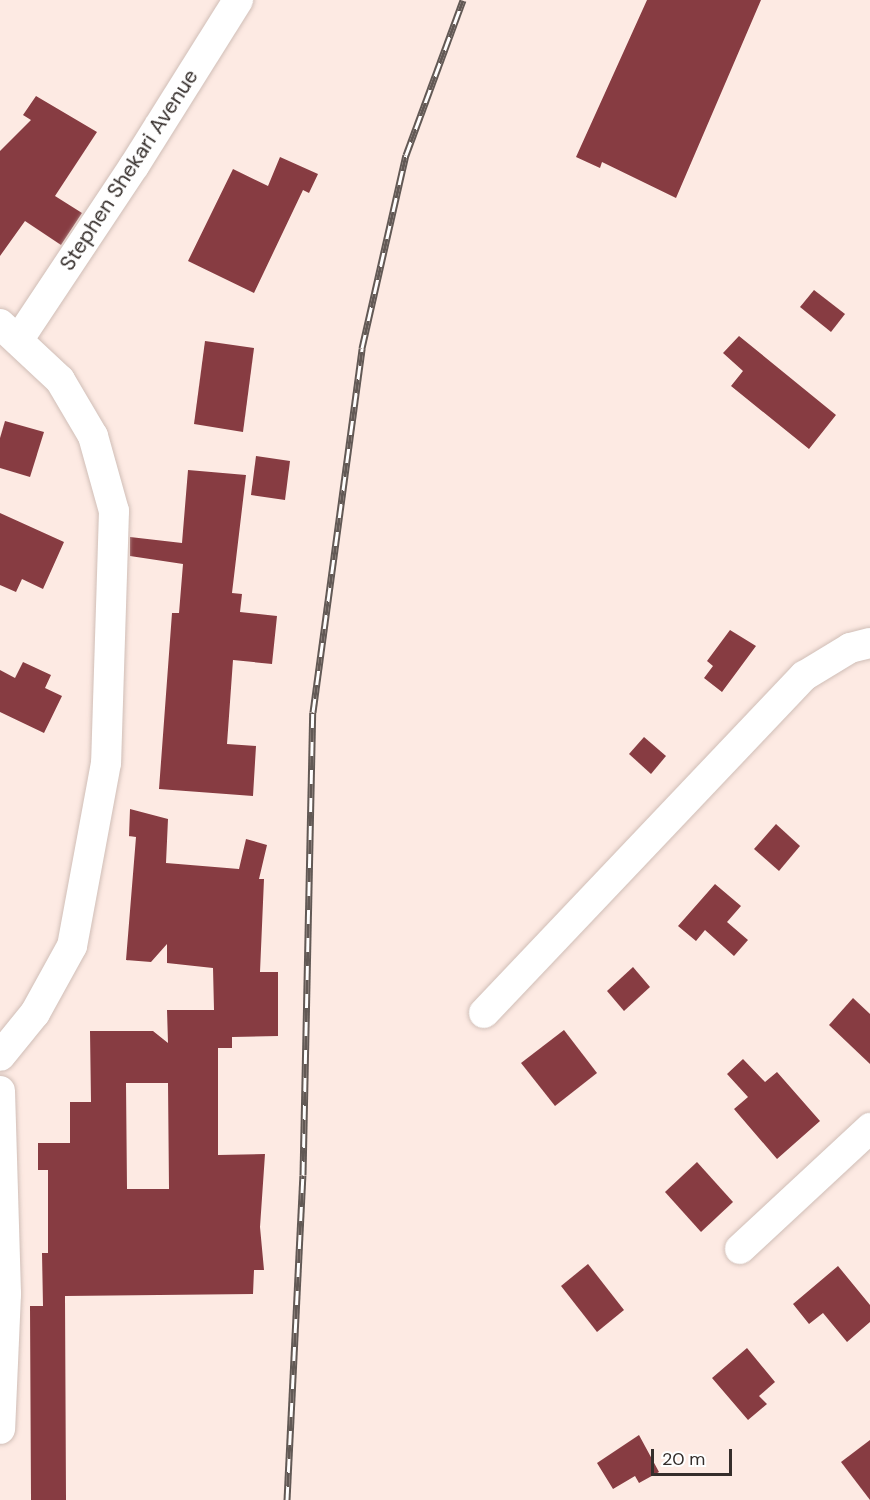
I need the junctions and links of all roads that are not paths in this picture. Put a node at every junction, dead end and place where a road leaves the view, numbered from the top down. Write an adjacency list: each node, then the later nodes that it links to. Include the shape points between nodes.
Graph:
1 (238, 0): 2 (street, Stephen Shekari Avenue, via 134,166)
2 (9, 331): 5 (street, via 60,380 93,436 114,511 106,763 72,946 35,1013)
3 (870, 643): 4 (street, via 850,648 804,676)
4 (484, 1013)
5 (0, 1056)
6 (0, 1091): 9 (street, via 6,1294)
7 (870, 1128): 8 (street)
8 (740, 1249)
9 (0, 1429)

